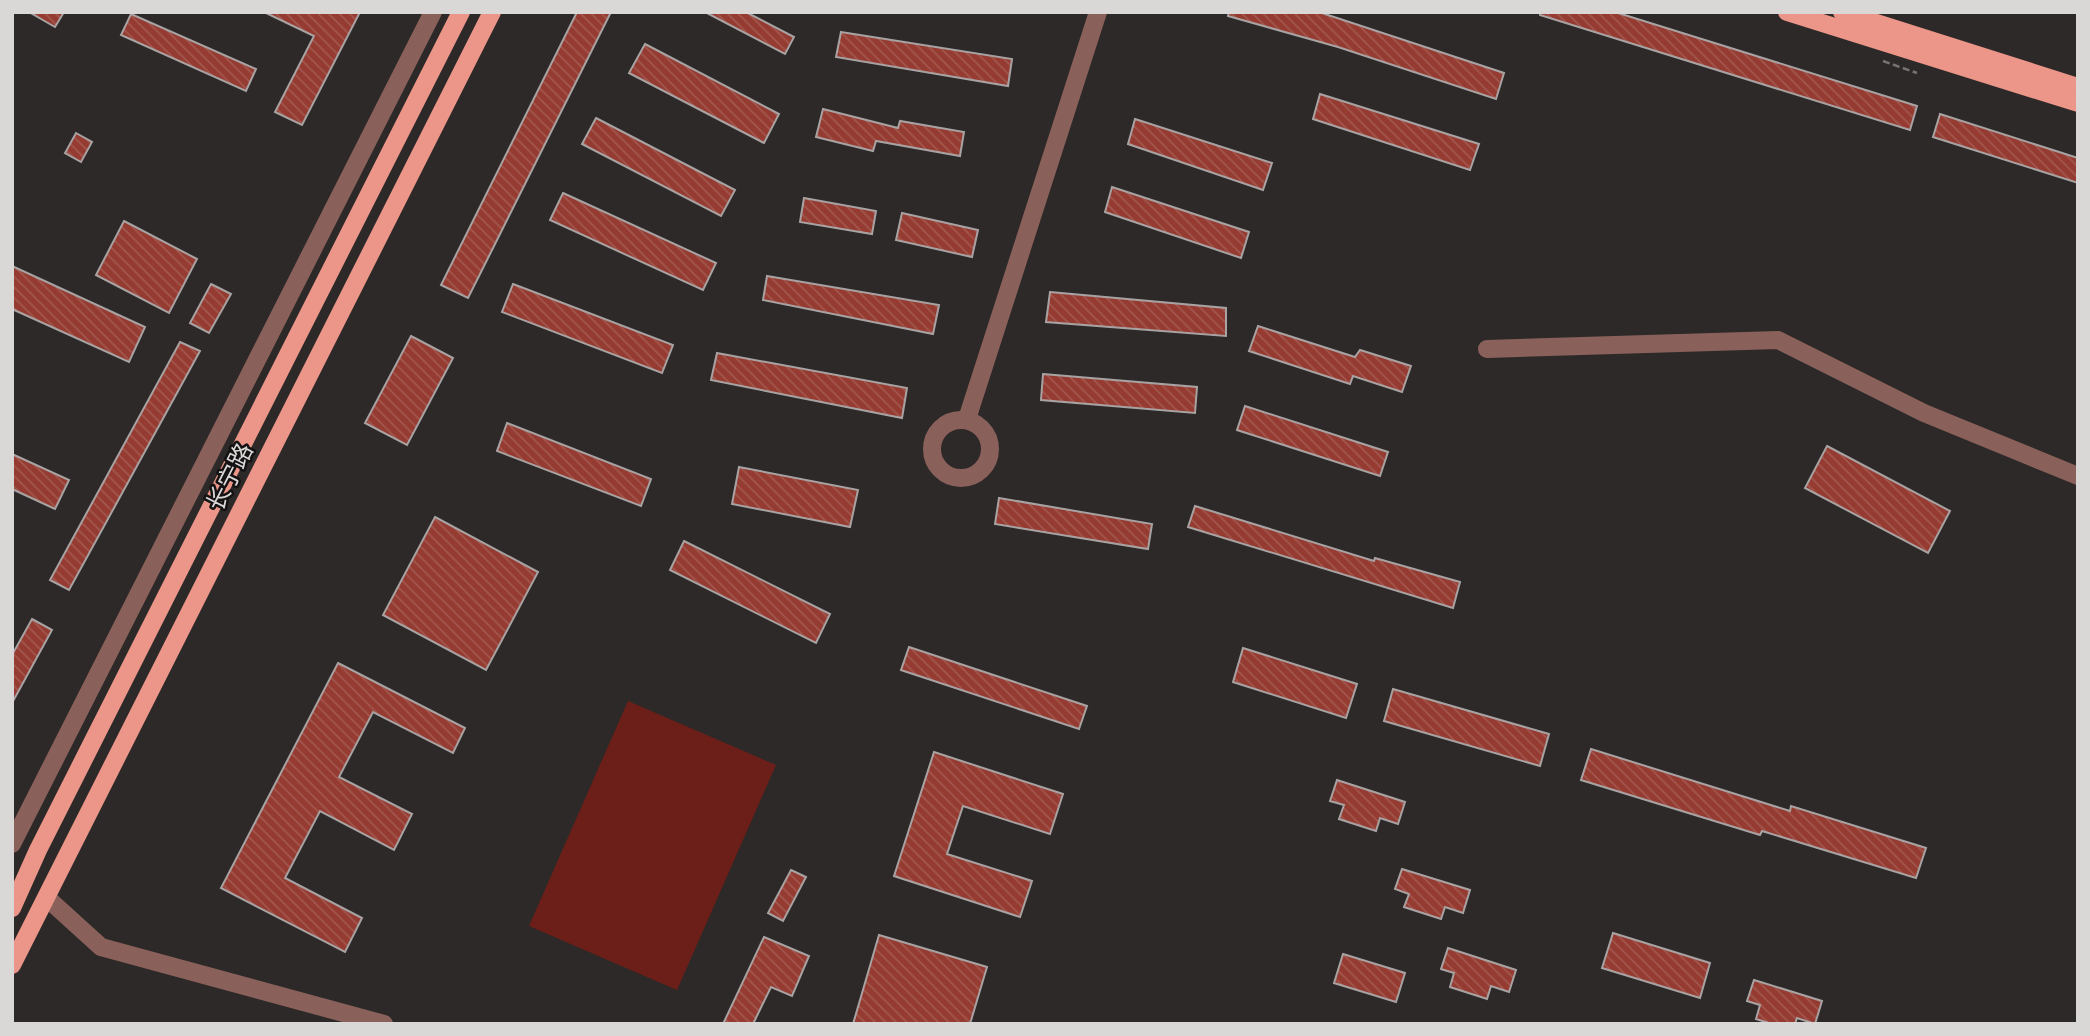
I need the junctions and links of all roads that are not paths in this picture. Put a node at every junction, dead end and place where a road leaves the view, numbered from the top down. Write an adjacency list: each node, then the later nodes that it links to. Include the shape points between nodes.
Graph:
1 (433, 12): 12 (street)
2 (461, 12): 13 (main road, 长宁路)
3 (492, 12): 14 (main road, 长宁路)
4 (1098, 12): 10 (street)
5 (1787, 12): 8 (main road)
6 (1842, 12): 7 (main road)
7 (2078, 87)
8 (2078, 103)
9 (1488, 349): 11 (street, via 1778,340 1924,413)
10 (967, 419)
11 (2078, 475)
12 (12, 844)
13 (18, 883): 15 (main road, 长宁路)
14 (47, 898): 16 (main road, 长宁路); 17 (street, via 102,947)
15 (12, 908)
16 (12, 965)
17 (384, 1024)

